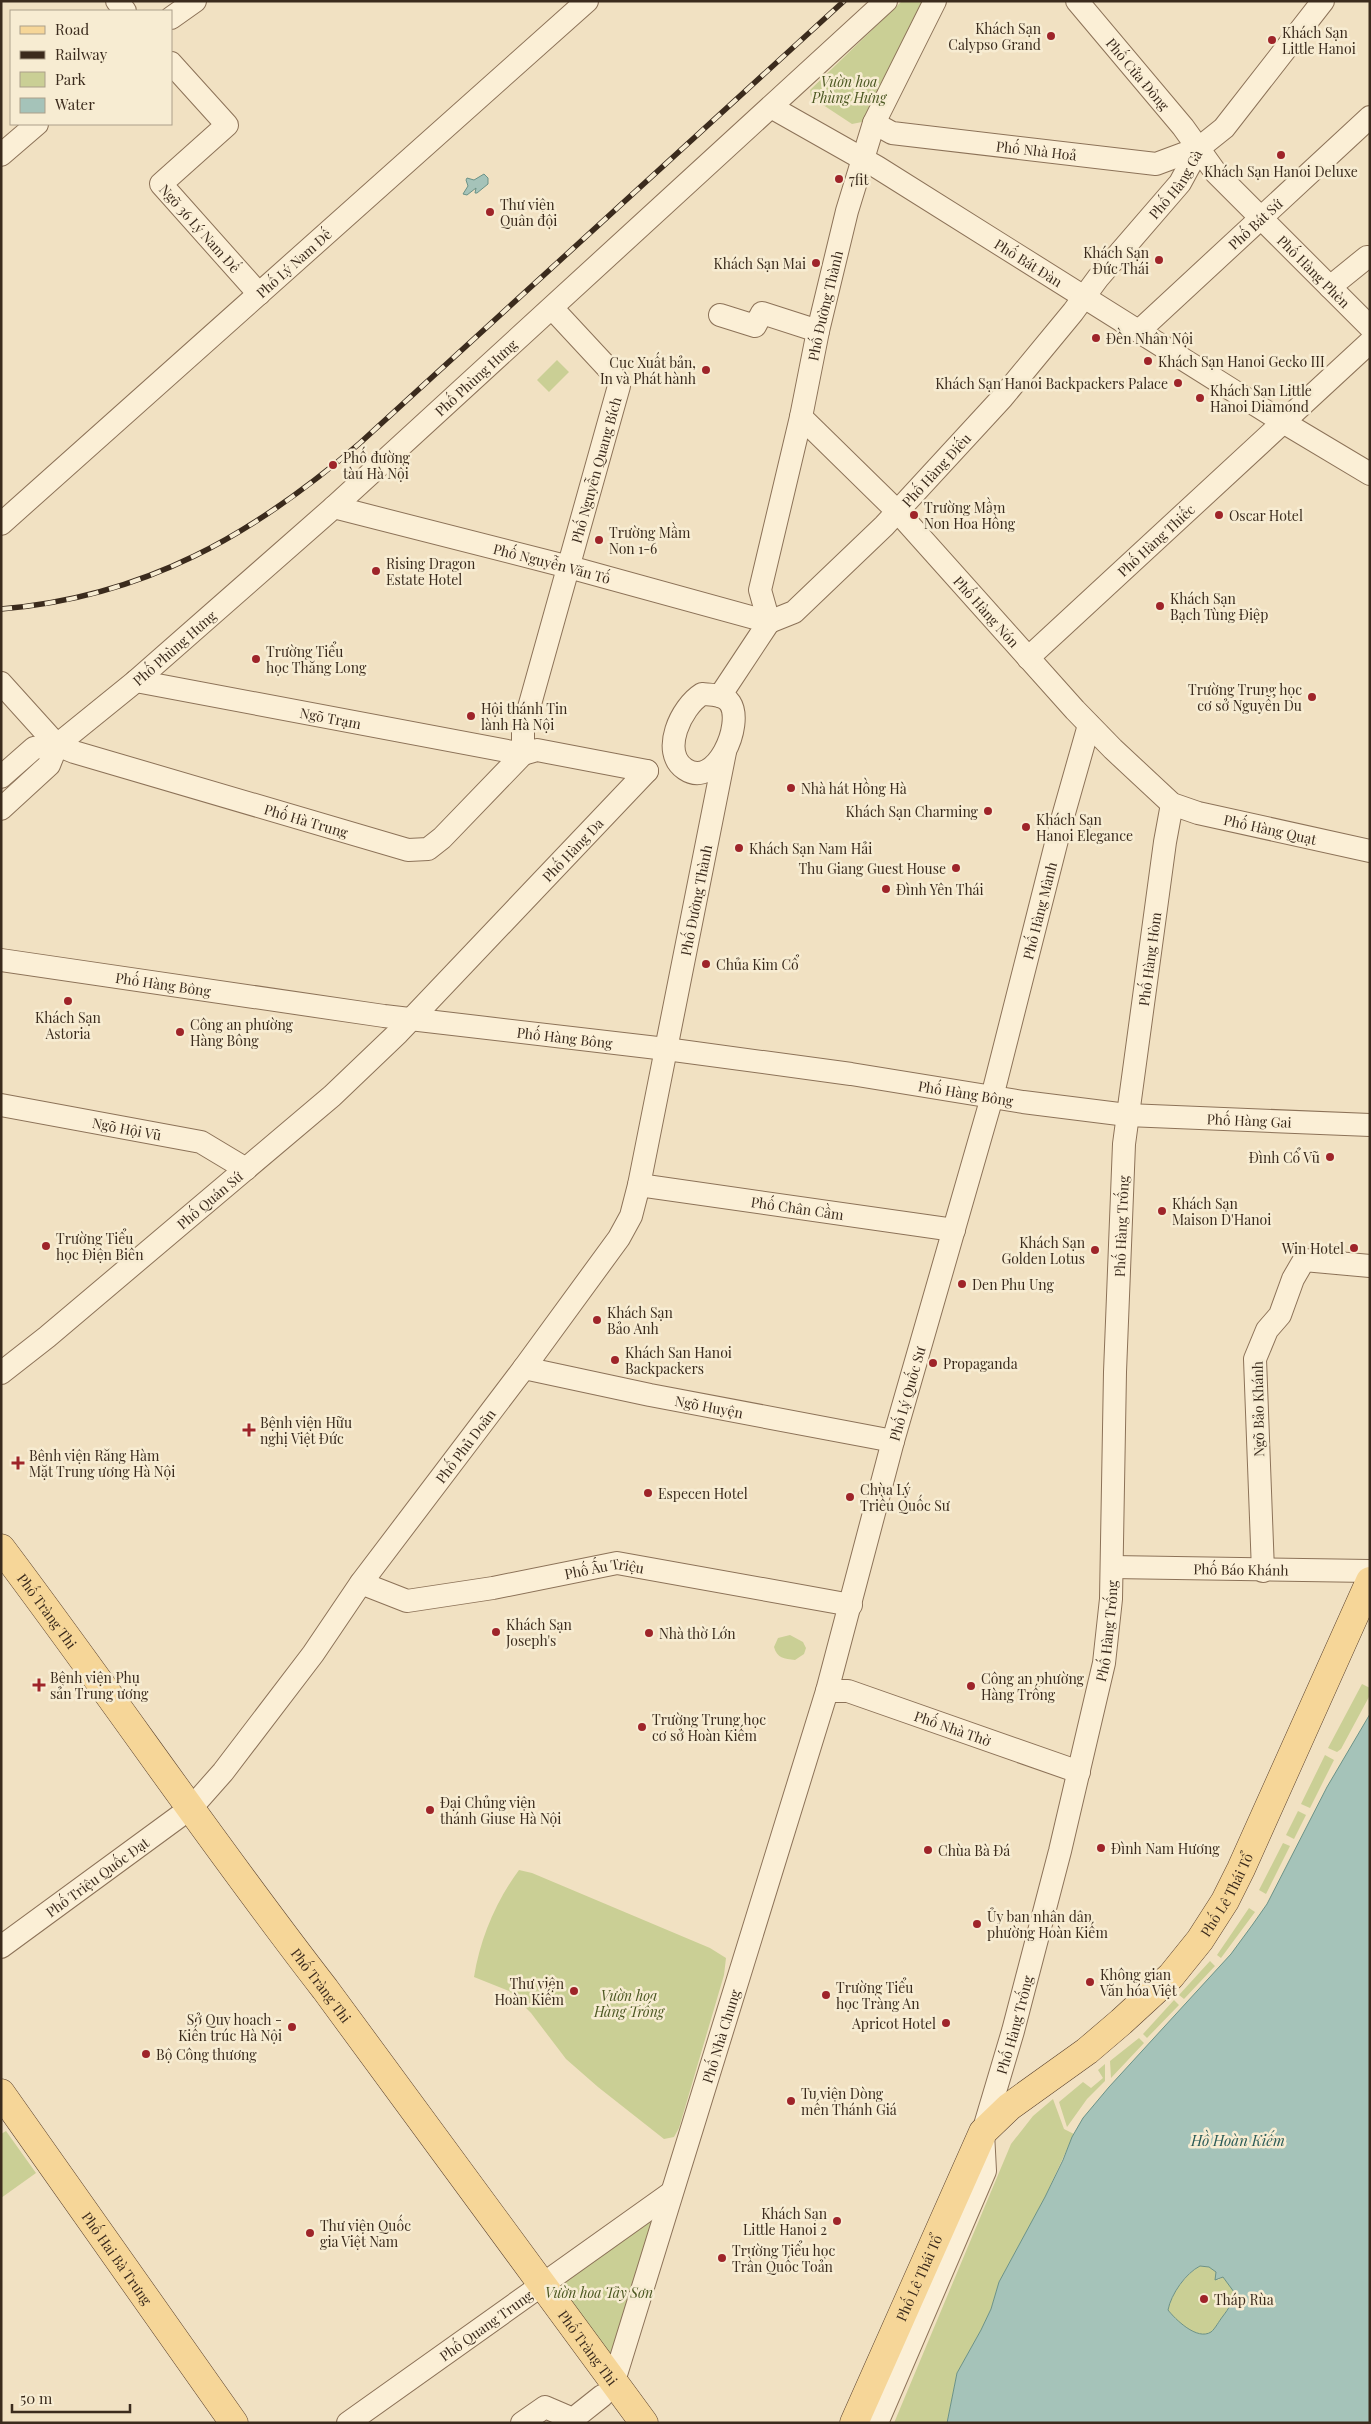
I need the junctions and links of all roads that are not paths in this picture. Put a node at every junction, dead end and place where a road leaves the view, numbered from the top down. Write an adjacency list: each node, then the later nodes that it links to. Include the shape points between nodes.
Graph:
1 (195, 1): 7 (street)
2 (587, 1): 19 (street, Phố Lý Nam Đế)
3 (886, 1): 9 (street, Phố Phùng Hưng)
4 (934, 1): 11 (street, Phố Đường Thành)
5 (1077, 1): 13 (street, Phố Cửa Đông)
6 (1323, 1): 13 (street, Phố Hàng Gà, via 1224,128)
7 (172, 17)
8 (172, 64): 19 (street, Ngõ 36 Lý Nam Đế, via 227,125 161,184)
9 (771, 107): 15 (street, Phố Bát Đàn); 21 (street, Phố Phùng Hưng)
10 (1370, 117): 16 (street, Phố Bát Sứ)
11 (874, 123): 13 (street, Phố Nhà Hoả, via 892,133 1156,164); 15 (street, Phố Đường Thành)
12 (36, 125): 14 (street)
13 (1198, 148): 16 (street, Phố Hàng Phèn); 20 (street, Phố Hàng Gà, via 1180,182)
14 (1, 155)
15 (863, 161): 20 (street, Phố Bát Đàn); 24 (street, Phố Đường Thành)
16 (1260, 219): 18 (street, Phố Hàng Phèn); 25 (street, Phố Bát Sứ)
17 (1367, 257): 18 (street)
18 (1330, 287): 23 (street, Phố Hàng Phèn)
19 (259, 294): 32 (street, Phố Lý Nam Đế)
20 (1083, 296): 25 (street, Phố Bát Đàn); 31 (street, Phố Hàng Điếu, via 1002,398)
21 (552, 308): 30 (street, Phố Phùng Hưng); 33 (street, Phố Nguyễn Quang Bích, via 619,382)
22 (720, 315): 24 (street, via 754,326 762,313)
23 (1370, 327)
24 (818, 331): 27 (street, Phố Đường Thành)
25 (1139, 331): 28 (street, Phố Bát Đàn)
26 (1370, 342): 28 (street, Phố Hàng Thiếc)
27 (801, 418): 31 (street, Phố Hàng Nón); 34 (street, Phố Đường Thành, via 760,590)
28 (1283, 422): 29 (street, Phố Bát Đàn); 35 (street, Phố Hàng Thiếc)
29 (1370, 474)
30 (334, 507): 33 (street, Phố Nguyễn Văn Tố); 36 (street, Phố Phùng Hưng)
31 (897, 511): 34 (street, Phố Hàng Điếu, via 794,612); 35 (street, Phố Hàng Nón)
32 (1, 524)
33 (569, 567): 34 (street, Phố Nguyễn Văn Tố); 42 (street, via 523,729)
34 (769, 622): 38 (street)
35 (1028, 658): 39 (street, Phố Hàng Nón)
36 (136, 681): 40 (street, Phố Phùng Hưng); 42 (street, Ngõ Trạm)
37 (1, 683): 40 (street)
38 (720, 696): 41 (street, via 730,703 734,713); 41 (street, via 702,694 692,700 677,730 673,750 679,764 691,772 703,774 713,768)
39 (1089, 725): 44 (street, Phố Hàng Nón); 50 (street, Phố Hàng Mành)
40 (57, 745): 42 (street, Phố Hà Trung, via 408,850 428,848 442,838); 43 (street, Phố Phùng Hưng, via 34,748); 45 (street, Phố Phùng Hưng, via 49,765)
41 (725, 752): 49 (street, Phố Đường Thành)
42 (523, 754): 48 (street, Phố Hàng Da, via 537,750 647,771)
43 (1, 777)
44 (1172, 804): 46 (street, Phố Hàng Quạt, via 1198,813); 52 (street, Phố Hàng Hòm)
45 (1, 809)
46 (1370, 851)
47 (1, 960): 48 (street, Phố Hàng Bông)
48 (410, 1019): 49 (street, Phố Hàng Bông); 54 (street, Phố Quán Sứ, via 332,1096)
49 (666, 1049): 50 (street, Phố Hàng Bông); 55 (street, Phố Phủ Doãn)
50 (992, 1097): 52 (street, Phố Hàng Bông); 56 (street, Phố Lý Quốc Sư)
51 (1, 1105): 54 (street, Ngõ Hội Vũ, via 201,1142)
52 (1127, 1115): 53 (street, Phố Hàng Gai); 62 (street, Phố Hàng Trống, via 1115,1372)
53 (1370, 1125)
54 (246, 1169): 59 (street, Phố Quán Sứ)
55 (639, 1185): 56 (street, Phố Chân Cầm); 58 (street, Phố Phủ Doãn, via 631,1216 619,1238)
56 (954, 1230): 60 (street, Phố Lý Quốc Sư)
57 (1370, 1266): 63 (street, Ngõ Bảo Khánh, via 1304,1260 1280,1315 1267,1330 1255,1359)
58 (524, 1368): 60 (street, Ngõ Huyện); 66 (street, Phố Phủ Doãn)
59 (1, 1373)
60 (893, 1441): 67 (street, Phố Lý Quốc Sư)
61 (1, 1548): 70 (main road, Phố Tràng Thi)
62 (1112, 1567): 63 (street, Phố Báo Khánh); 69 (street, Phố Hàng Trống, via 1104,1663)
63 (1263, 1571): 64 (street, Phố Báo Khánh)
64 (1370, 1571)
65 (1370, 1582): 73 (main road, Phố Lê Thái Tổ, via 1241,1869 1200,1940 1171,1976 1121,2022 1087,2051 1008,2107)
66 (361, 1583): 67 (street, Phố Ấu Triệu, via 407,1601 493,1588 617,1563); 70 (street, Phố Phủ Doãn, via 313,1654 223,1772)
67 (851, 1606): 68 (street, Phố Lý Quốc Sư)
68 (827, 1691): 69 (street, Phố Nhà Thờ, via 848,1691); 74 (street, Phố Nhà Chung)
69 (1079, 1772): 73 (street, Phố Hàng Trống, via 1013,2031)
70 (192, 1807): 71 (street, Phố Triệu Quốc Đạt); 75 (main road, Phố Tràng Thi)
71 (1, 1947)
72 (1, 2094): 77 (main road, Phố Hai Bà Trưng)
73 (983, 2132): 81 (main road, Phố Lê Thái Tổ); 82 (street, Phố Lê Thái Tổ, via 986,2171)
74 (671, 2193): 75 (street, Phố Quang Trung); 76 (street, Phố Nhà Chung)
75 (542, 2283): 76 (main road, Phố Tràng Thi); 78 (street, Phố Quang Trung)
76 (608, 2389): 79 (street, via 572,2418 545,2407); 80 (main road, Phố Tràng Thi)
77 (234, 2423)
78 (348, 2423)
79 (522, 2423)
80 (644, 2423)
81 (854, 2423)
82 (877, 2423)

